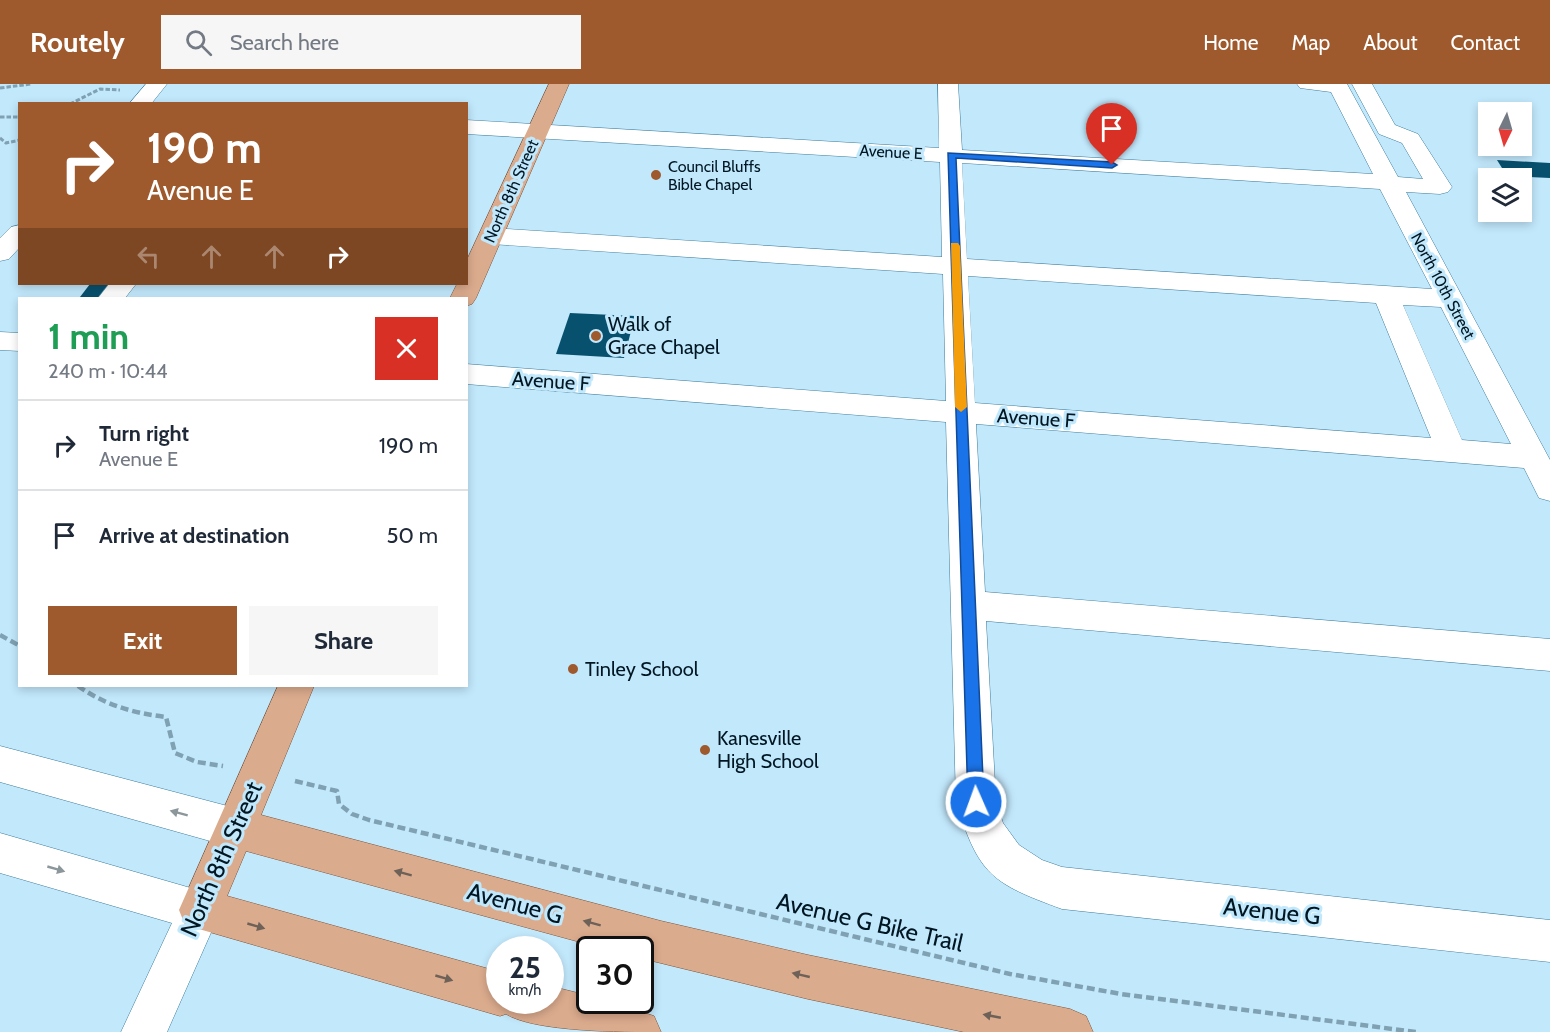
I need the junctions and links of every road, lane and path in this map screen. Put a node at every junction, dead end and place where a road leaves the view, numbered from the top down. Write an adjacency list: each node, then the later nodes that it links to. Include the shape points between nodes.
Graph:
1 (31, 84): 8 (path)
2 (111, 84): 6 (path); 9 (path)
3 (559, 84): 14 (main road, North 8th Street)
4 (948, 84): 17 (street)
5 (1307, 84): 7 (street)
6 (97, 85): 10 (path)
7 (1346, 85): 18 (street, North 10th Street); 18 (street, Avenue E, via 1387,129 1410,139 1440,187)
8 (0, 88)
9 (146, 96)
10 (73, 102)
11 (0, 117): 12 (path)
12 (18, 117)
13 (468, 127): 14 (street, Avenue E)
14 (538, 131): 17 (street, Avenue E); 20 (main road, North 8th Street)
15 (0, 138): 16 (path, via 6,143)
16 (18, 140)
17 (951, 155): 18 (street, Avenue E); 22 (street)
18 (1389, 183): 27 (street, North 10th Street)
19 (18, 234): 21 (street)
20 (491, 236): 22 (street); 26 (main road, North 8th Street)
21 (0, 253)
22 (955, 266): 24 (street); 31 (street)
23 (122, 285): 25 (street)
24 (1386, 295): 27 (street); 32 (street)
25 (112, 297)
26 (463, 297)
27 (1450, 299): 33 (street, North 10th Street)
28 (0, 341): 29 (street)
29 (18, 342)
30 (468, 374): 31 (street, Avenue F)
31 (961, 413): 32 (street, Avenue F); 35 (street)
32 (1451, 450): 33 (street, Avenue F)
33 (1533, 457): 34 (street, North 10th Street)
34 (1550, 489)
35 (968, 605): 38 (street); 47 (street, Avenue G, via 976,802 987,837 1002,858 1027,876 1062,888)
36 (0, 636): 37 (path)
37 (18, 645)
38 (1550, 655)
39 (79, 687): 41 (path, via 92,697 136,714 166,717)
40 (296, 687): 44 (main road, North 8th Street)
41 (175, 753)
42 (0, 764): 44 (street, Avenue G, one-way to 42)
43 (337, 791): 53 (path, Avenue G Bike Trail, via 339,804 369,820 1010,974 1132,995)
44 (235, 828): 46 (main road, North 8th Street); 52 (main road, Avenue G, one-way to 44, via 661,942)
45 (0, 853): 46 (street, one-way to 46)
46 (200, 910): 48 (main road, one-way to 48); 50 (street, North 8th Street)
47 (1550, 940)
48 (486, 990)
49 (564, 1012): 51 (main road)
50 (144, 1032)
51 (638, 1032)
52 (1070, 1032)
53 (1416, 1032)

